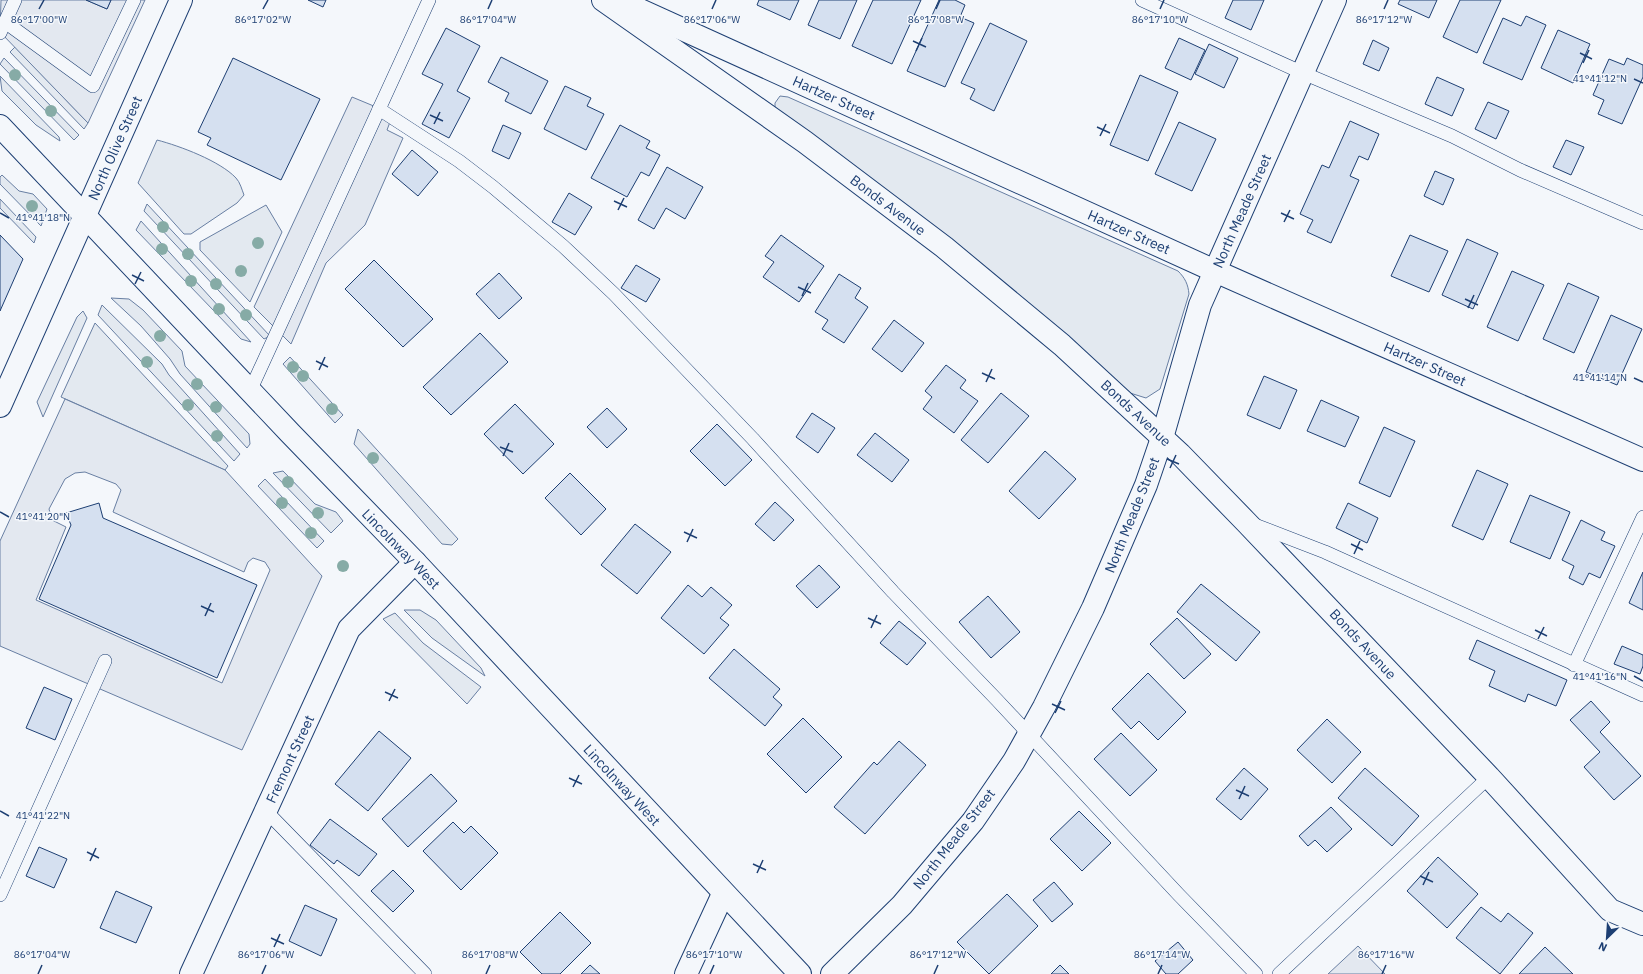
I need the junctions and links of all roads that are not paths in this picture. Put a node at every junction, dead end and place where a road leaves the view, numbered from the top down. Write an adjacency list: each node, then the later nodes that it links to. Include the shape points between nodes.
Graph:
1 (15, 0): 9 (lane)
2 (134, 0): 9 (lane, via 93,86)
3 (181, 0): 13 (street, North Olive Street)
4 (429, 0): 11 (lane)
5 (604, 0): 18 (street, Bonds Avenue, via 805,142 944,247 1062,345)
6 (617, 0): 15 (street, Hartzer Street)
7 (1142, 0): 10 (lane)
8 (1335, 0): 10 (street, North Meade Street)
9 (2, 28)
10 (1303, 72): 14 (lane); 15 (street, North Meade Street)
11 (379, 109): 16 (lane); 26 (lane, via 459,161 563,246 614,294 753,439 892,592)
12 (0, 126): 13 (street, Lincolnway West)
13 (84, 215): 16 (street, Lincolnway West); 17 (street, North Olive Street)
14 (1643, 223)
15 (1214, 271): 18 (street, North Meade Street, via 1200,305); 19 (street, Hartzer Street)
16 (250, 391): 22 (street, Lincolnway West)
17 (0, 406)
18 (1162, 438): 21 (street, Bonds Avenue); 26 (street, North Meade Street, via 1146,485 1093,608)
19 (1643, 460)
20 (1643, 517): 24 (lane)
21 (1247, 523): 24 (lane, via 1325,552); 27 (street, Bonds Avenue)
22 (415, 562): 28 (street, Fremont Street, via 349,628); 29 (street, Lincolnway West)
23 (105, 661): 30 (lane)
24 (1574, 665): 25 (lane)
25 (1643, 695)
26 (1029, 734): 36 (street, North Meade Street, via 1014,761 973,821 902,905); 37 (lane)
27 (1489, 777): 31 (street, Bonds Avenue, via 1610,910); 38 (lane)
28 (266, 811): 32 (street, Fremont Street); 33 (lane)
29 (723, 894): 34 (street); 35 (street, Lincolnway West)
30 (0, 895)
31 (1643, 924)
32 (191, 974)
33 (425, 974)
34 (686, 974)
35 (800, 974)
36 (832, 974)
37 (1256, 974)
38 (1279, 974)

